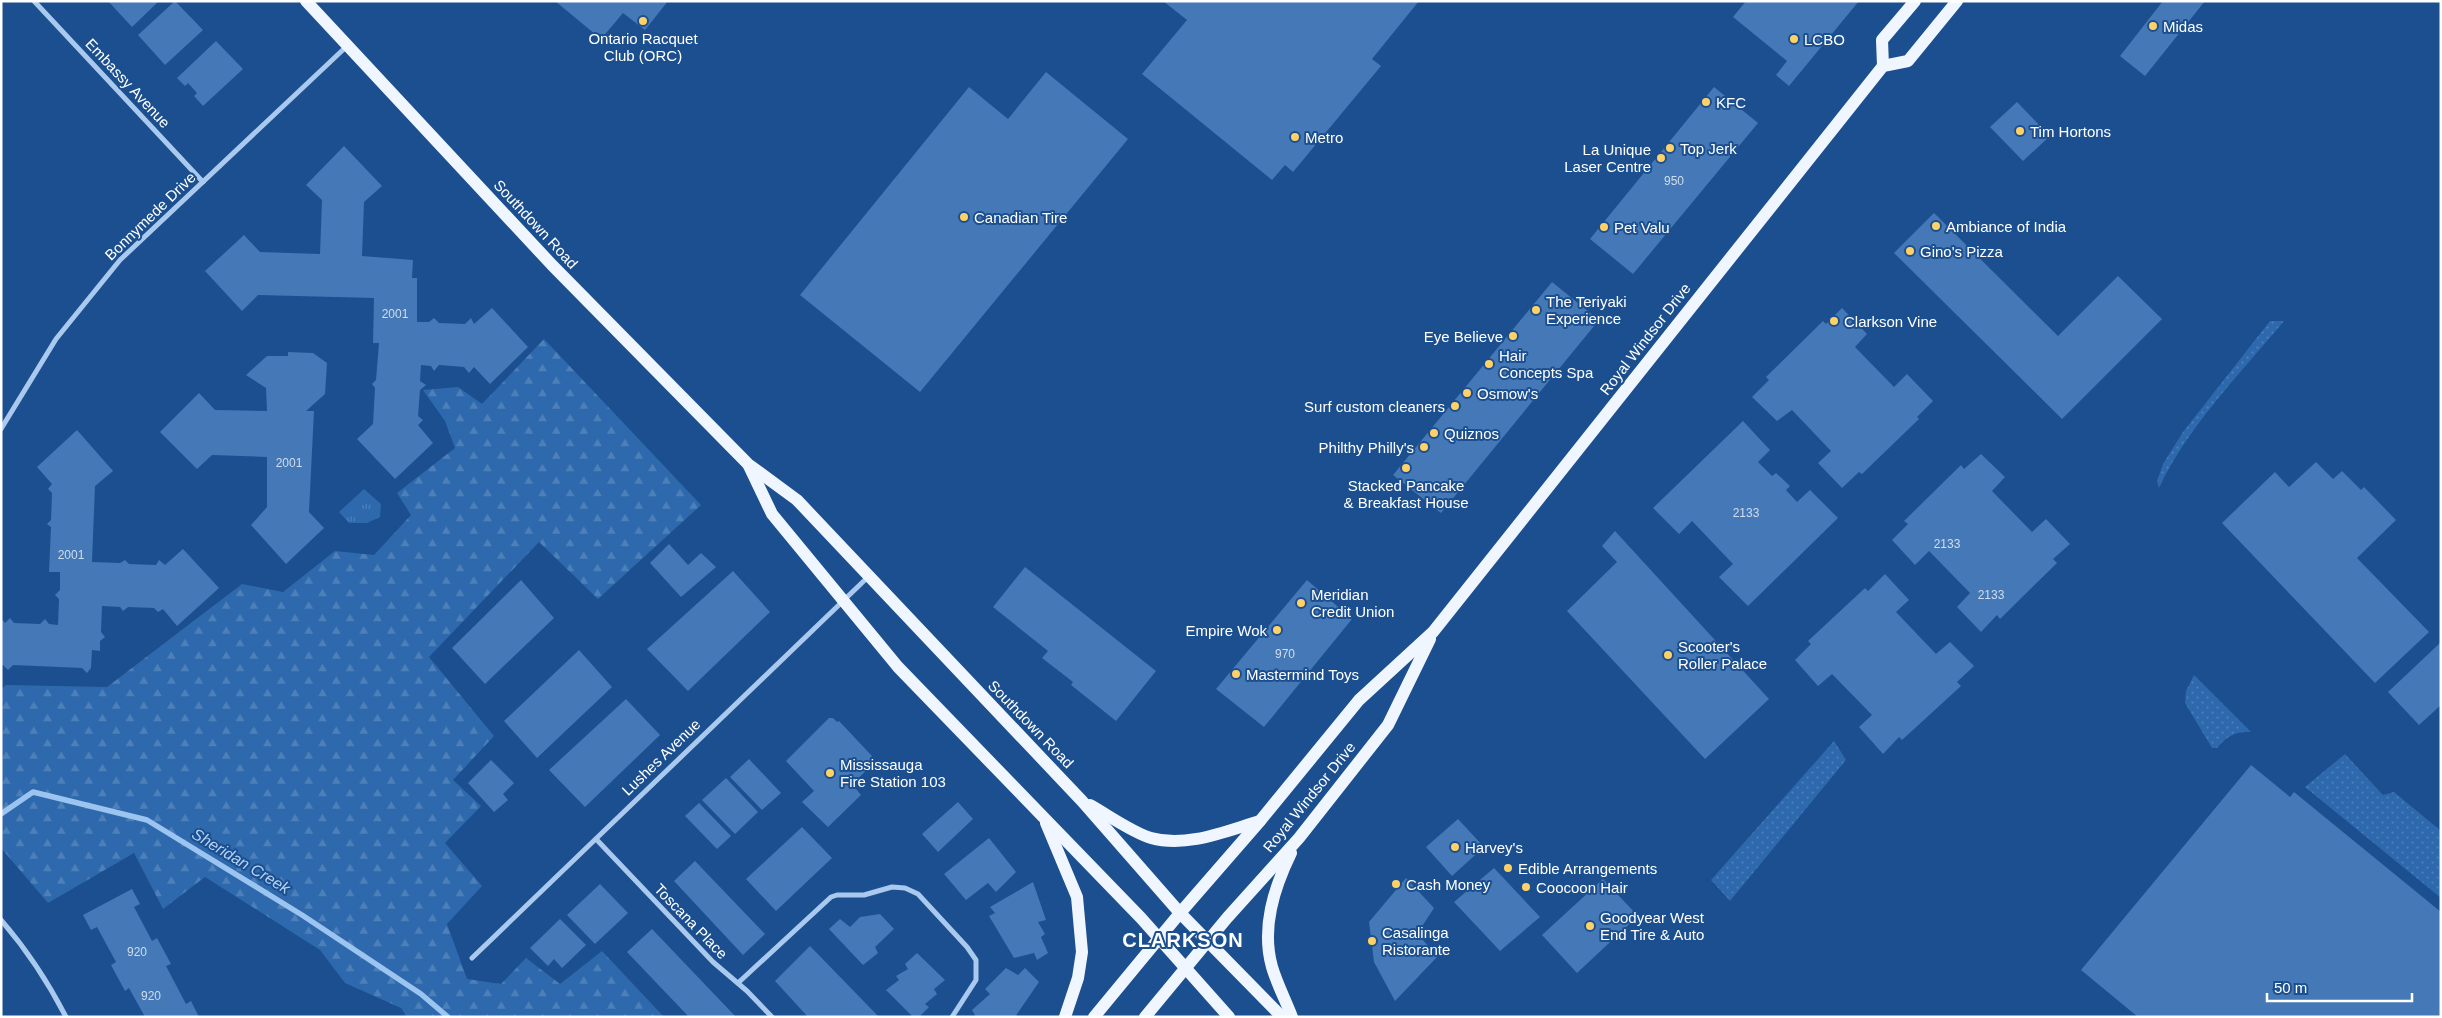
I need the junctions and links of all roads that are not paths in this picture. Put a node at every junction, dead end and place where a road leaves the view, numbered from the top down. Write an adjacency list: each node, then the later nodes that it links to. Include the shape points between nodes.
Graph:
1 (34, 1): 7 (street, Embassy Avenue)
2 (306, 1): 5 (main road, Southdown Road)
3 (1915, 1): 6 (main road, via 1882,40)
4 (1957, 1): 6 (main road, via 1908,61)
5 (347, 46): 7 (street, Bonnymede Drive); 9 (main road, Southdown Road, via 552,265)
6 (1883, 66): 12 (main road, Royal Windsor Drive)
7 (203, 182): 8 (street, Bonnymede Drive, via 120,260 56,339)
8 (1, 429)
9 (748, 464): 10 (main road, Southdown Road, via 797,500); 11 (main road, Southdown Road, via 772,514)
10 (869, 576): 11 (street, Lushes Avenue); 13 (main road, Southdown Road)
11 (843, 600): 14 (main road, Southdown Road, via 898,667); 17 (street, Lushes Avenue)
12 (1433, 632): 15 (main road, Royal Windsor Drive, via 1359,700); 16 (main road, Royal Windsor Drive, via 1388,725)
13 (1082, 801): 15 (main road, via 1150,838 1172,842); 18 (main road, Southdown Road)
14 (1043, 816): 20 (main road, Southdown Road); 28 (main road, via 1077,897 1082,952 1078,978)
15 (1260, 821): 18 (main road, Royal Windsor Drive)
16 (1299, 838): 21 (main road, Royal Windsor Drive); 33 (main road, via 1279,876 1270,905 1272,967)
17 (596, 839): 22 (street, Lushes Avenue); 24 (street, Toscana Place, via 713,962)
18 (1180, 913): 20 (main road, Royal Windsor Drive); 21 (main road, Southdown Road)
19 (1, 920): 25 (street, via 47,981)
20 (1159, 938): 23 (main road, Southdown Road); 29 (main road, Royal Windsor Drive)
21 (1208, 941): 23 (main road, Royal Windsor Drive); 32 (main road, Southdown Road)
22 (472, 958)
23 (1186, 968): 30 (main road, Royal Windsor Drive); 31 (main road, Southdown Road)
24 (738, 983): 26 (street, Toscana Place); 27 (street, via 831,897 864,895 892,887 905,888 918,894 976,960 976,980)
25 (66, 1017)
26 (772, 1017)
27 (952, 1017)
28 (1065, 1017)
29 (1094, 1017)
30 (1145, 1017)
31 (1229, 1017)
32 (1282, 1017)
33 (1292, 1017)

